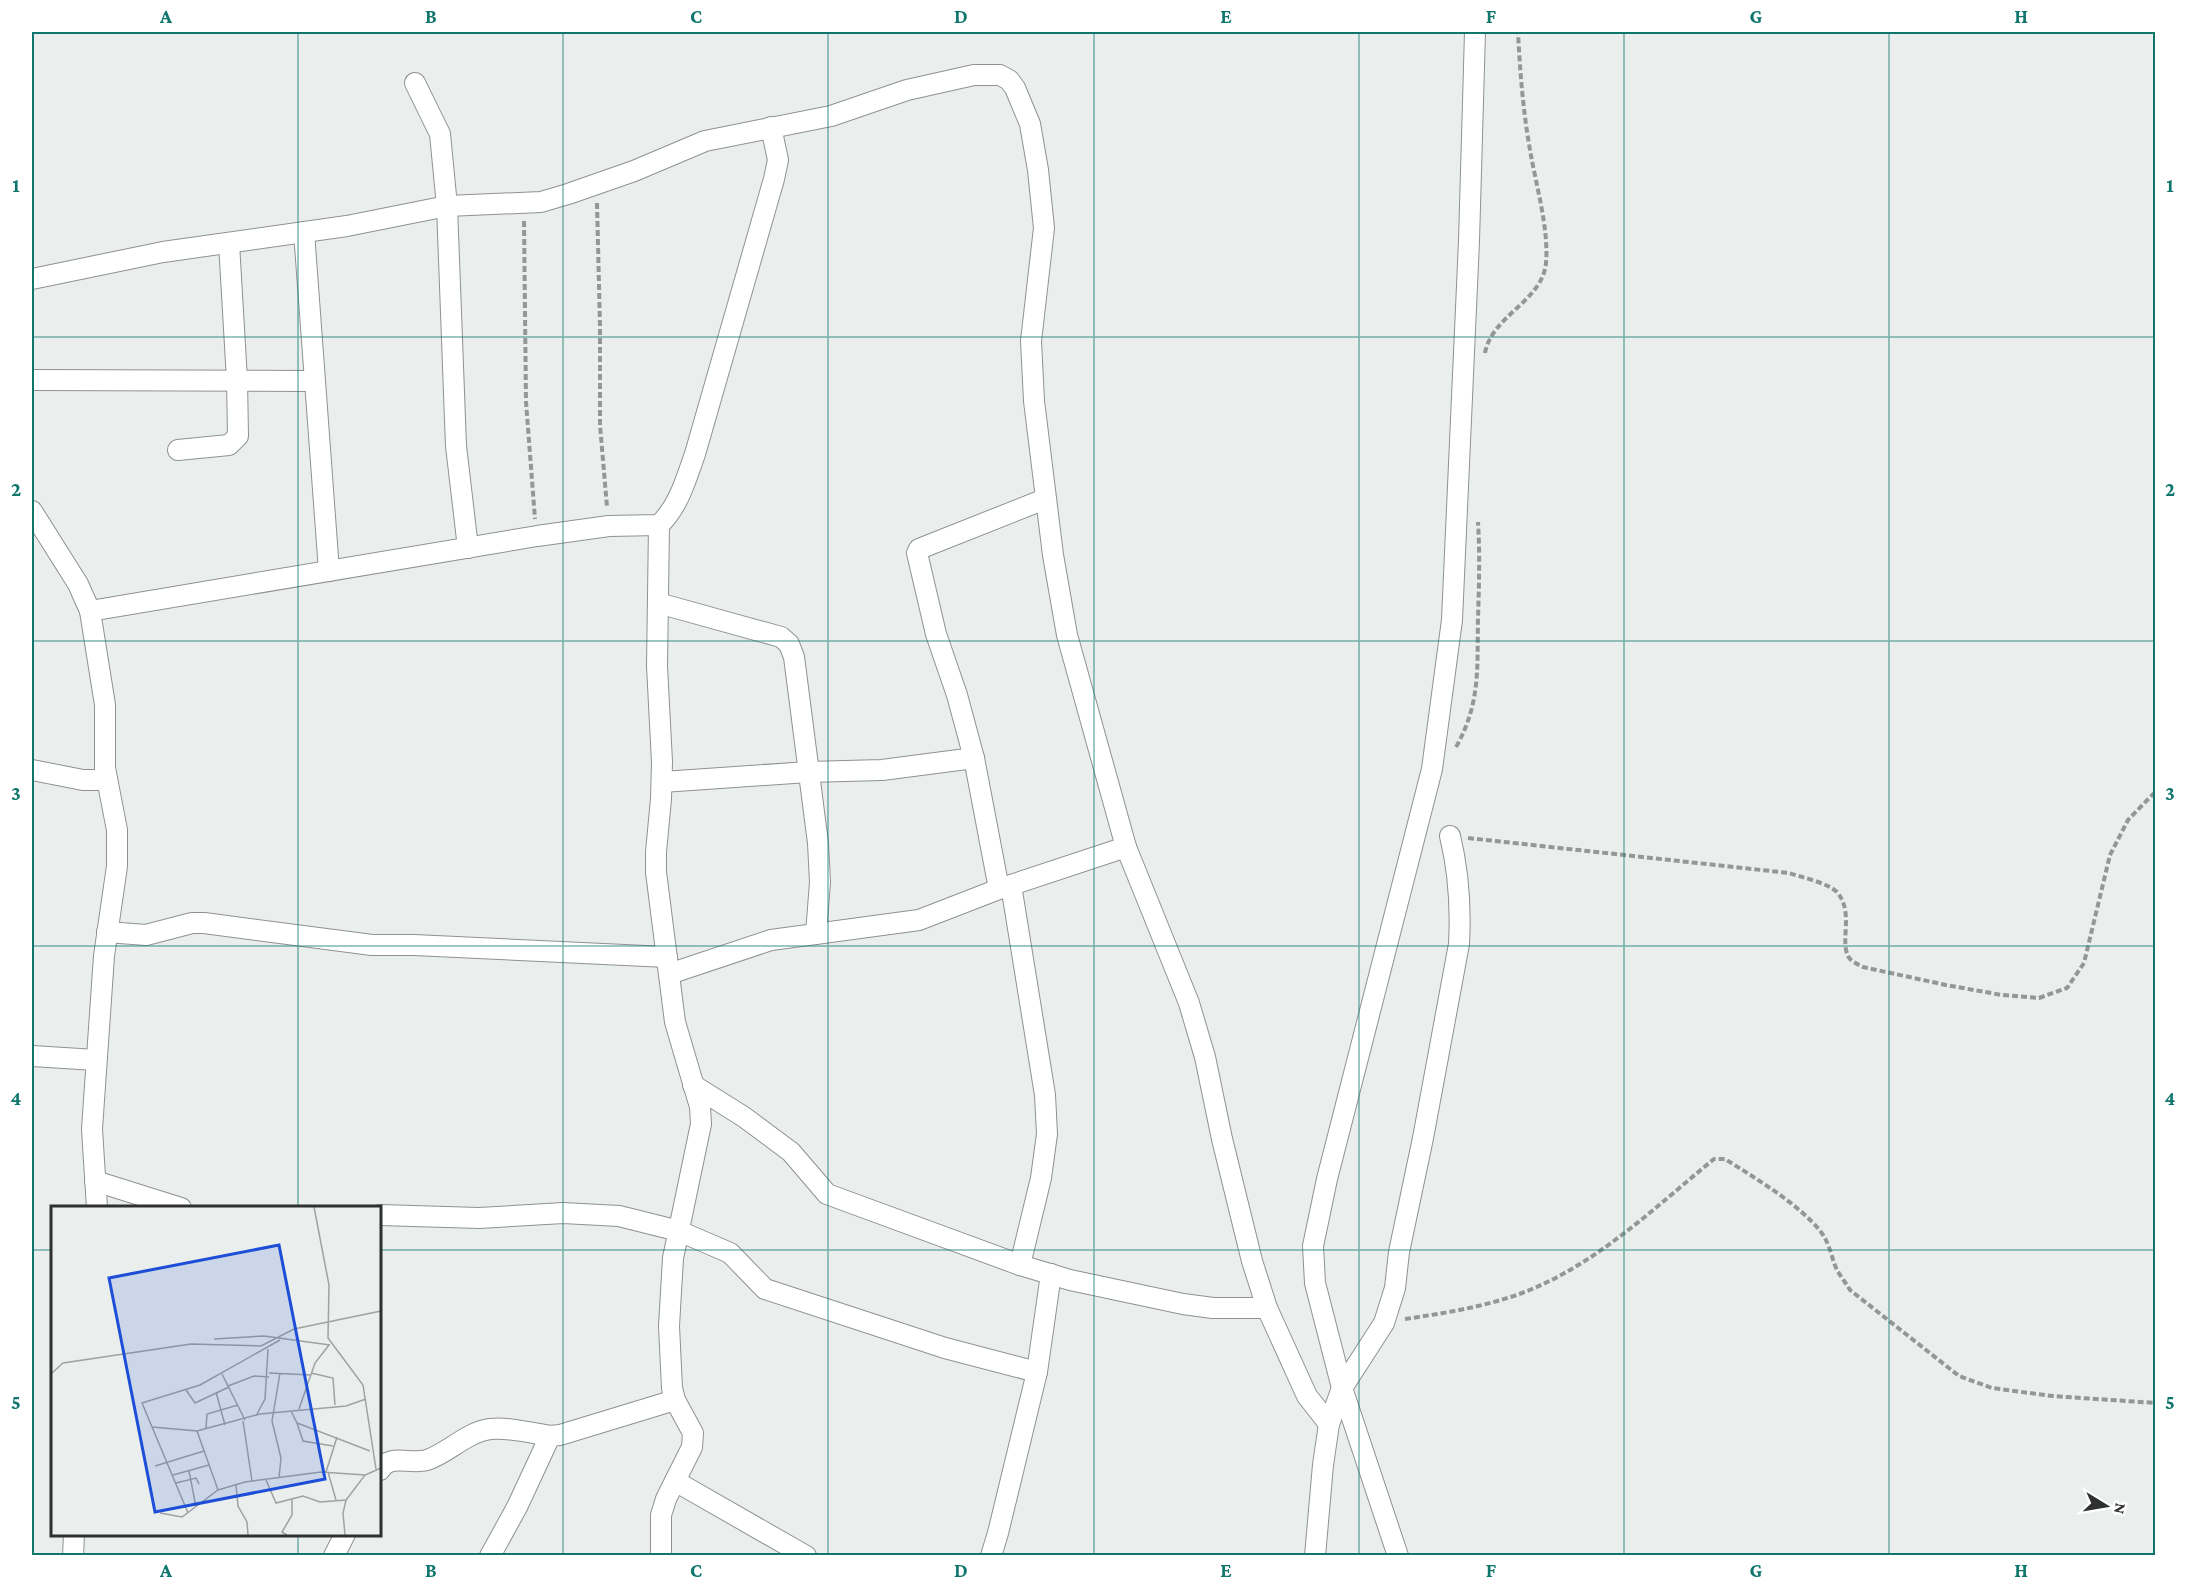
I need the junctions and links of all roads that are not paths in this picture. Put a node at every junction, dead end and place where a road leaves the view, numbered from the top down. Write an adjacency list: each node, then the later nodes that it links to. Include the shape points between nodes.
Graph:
1 (1475, 32): 42 (street, via 1452,620 1432,769 1312,1246 1315,1283)
2 (415, 83): 4 (street, via 440,134)
3 (771, 128): 4 (street, via 705,141 634,171 541,202); 12 (street, via 831,116 907,90 974,75 1000,75 1016,88 1030,124 1044,228 1031,341); 14 (street, via 778,160 774,179 695,454 673,509)
4 (447, 207): 5 (street); 15 (street, via 456,446)
5 (304, 232): 6 (street); 10 (street)
6 (229, 243): 7 (street, via 163,252); 9 (street)
7 (32, 279)
8 (32, 380): 9 (street)
9 (237, 380): 10 (street); 11 (street, via 236,440 229,445)
10 (314, 381): 16 (street)
11 (178, 450)
12 (1045, 499): 19 (street, via 916,553); 25 (street, via 1067,635)
13 (32, 511): 18 (street, via 78,584)
14 (659, 525): 15 (street, via 609,526); 17 (street)
15 (468, 548): 16 (street)
16 (329, 571): 18 (street)
17 (658, 603): 21 (street, via 781,637 789,644 794,657); 23 (street)
18 (90, 611): 22 (street, via 105,705)
19 (974, 758): 21 (street, via 894,769); 26 (street)
20 (32, 770): 22 (street, via 82,780)
21 (808, 771): 23 (street); 28 (street, via 820,882)
22 (107, 780): 27 (street, via 117,830 117,866)
23 (662, 782): 29 (street, via 656,852)
24 (1450, 836): 42 (street, via 1457,868 1459,944 1395,1287 1384,1323)
25 (1126, 847): 26 (street); 40 (street, via 1189,1003)
26 (1005, 887): 28 (street, via 920,921); 38 (street, via 1045,1095 1047,1134 1041,1178)
27 (107, 932): 29 (street, via 146,935 204,923 372,945); 31 (street)
28 (816, 934): 29 (street, via 771,940)
29 (668, 965): 32 (street, via 675,1022)
30 (32, 1056): 31 (street)
31 (96, 1060): 33 (street, via 92,1129)
32 (693, 1085): 37 (street, via 701,1124); 38 (street, via 790,1152 827,1194)
33 (95, 1181): 34 (street); 35 (street)
34 (97, 1206)
35 (175, 1206)
36 (381, 1215): 37 (street, via 479,1218 593,1213)
37 (678, 1231): 41 (street, via 730,1253 765,1289 945,1348); 43 (street, via 669,1326)
38 (1020, 1265): 39 (street)
39 (1051, 1274): 40 (street, via 1183,1304); 41 (street)
40 (1267, 1308): 44 (street, via 1307,1396)
41 (1037, 1372): 55 (street)
42 (1342, 1388): 44 (street); 57 (street)
43 (675, 1400): 45 (street); 47 (street, via 693,1433 692,1446)
44 (1329, 1424): 56 (street)
45 (550, 1436): 46 (street, via 487,1429 430,1459 389,1461); 52 (street)
46 (381, 1468)
47 (675, 1481): 53 (street, via 661,1515); 54 (street)
48 (74, 1536): 50 (street)
49 (344, 1536): 51 (street)
50 (73, 1556)
51 (334, 1556)
52 (490, 1556)
53 (661, 1556)
54 (806, 1556)
55 (991, 1556)
56 (1316, 1556)
57 (1398, 1556)

